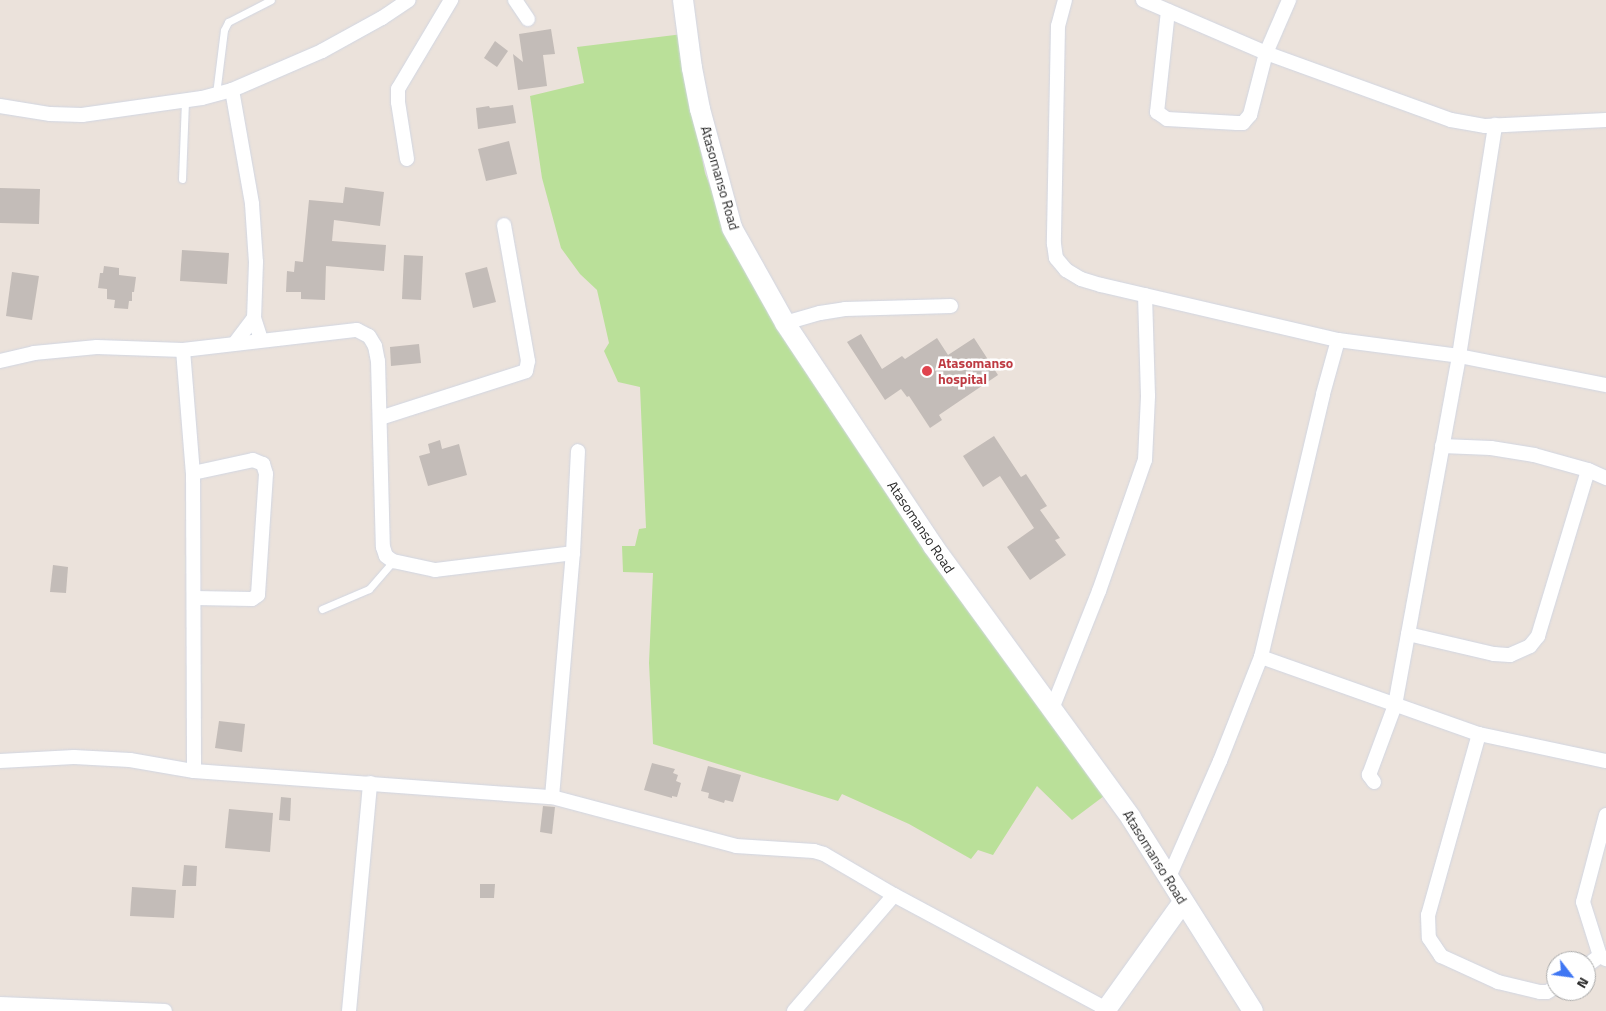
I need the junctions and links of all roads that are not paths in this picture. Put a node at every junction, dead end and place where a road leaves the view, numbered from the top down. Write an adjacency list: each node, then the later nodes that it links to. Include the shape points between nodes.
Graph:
1 (271, 0): 13 (lane, via 228,22 224,30)
2 (409, 0): 12 (street, via 322,50)
3 (451, 0): 18 (street, via 398,89)
4 (515, 0): 10 (street)
5 (683, 0): 24 (street, Atasomanso Road, via 700,109 732,228)
6 (1065, 0): 21 (street, via 1058,26 1056,258 1066,270 1081,279)
7 (1143, 0): 9 (street)
8 (1288, 0): 11 (street)
9 (1168, 11): 11 (street); 11 (street, via 1156,105 1161,116 1243,122 1250,115)
10 (528, 19)
11 (1266, 53): 17 (street, via 1451,120)
12 (232, 90): 13 (street); 23 (street, via 252,204 256,262)
13 (216, 94): 14 (street)
14 (185, 100): 15 (street, via 82,115); 19 (lane)
15 (0, 106)
16 (1606, 120): 17 (street)
17 (1495, 125): 29 (street)
18 (407, 159)
19 (182, 179)
20 (504, 225): 32 (street, via 528,361 526,371)
21 (1145, 295): 26 (street); 45 (street, via 1148,396 1144,460 1099,591)
22 (951, 306): 24 (street, via 845,310)
23 (254, 318): 25 (street); 27 (street)
24 (785, 323): 45 (street, Atasomanso Road, via 933,546)
25 (261, 340): 27 (street); 32 (street, via 346,330 357,330 369,336 378,361)
26 (1338, 340): 29 (street); 43 (street)
27 (235, 343): 28 (street)
28 (183, 350): 30 (street, via 97,346 34,353); 36 (street)
29 (1458, 356): 31 (street); 33 (street)
30 (0, 361)
31 (1606, 385)
32 (380, 418): 39 (street, via 383,547 386,556)
33 (1442, 446): 35 (street, via 1510,450); 42 (street)
34 (578, 451): 38 (street)
35 (1588, 470): 37 (street); 42 (street, via 1538,636 1530,646 1510,655 1494,654)
36 (193, 474): 40 (street); 40 (street, via 253,460 263,464 266,474 258,595 252,599)
37 (1606, 478)
38 (573, 553): 39 (street, via 435,570); 52 (street)
39 (393, 561): 41 (lane, via 369,589)
40 (194, 598): 49 (street)
41 (322, 609)
42 (1408, 634): 44 (street)
43 (1261, 657): 44 (street); 54 (street)
44 (1395, 705): 46 (street); 50 (street, via 1369,775)
45 (1052, 709): 54 (street, Atasomanso Road, via 1131,818)
46 (1479, 734): 48 (street); 58 (street, via 1428,915 1429,938 1441,956 1498,982)
47 (0, 761): 49 (street, via 74,757 130,760)
48 (1606, 761)
49 (194, 771): 51 (street)
50 (1374, 782)
51 (370, 783): 52 (street); 62 (street)
52 (552, 797): 55 (street, via 736,846 824,854)
53 (1606, 815): 57 (street, via 1582,902)
54 (1169, 877): 56 (street, Atasomanso Road)
55 (894, 896): 60 (street); 63 (street)
56 (1183, 902): 60 (street); 64 (street, Atasomanso Road)
57 (1603, 958)
58 (1546, 992)
59 (0, 1004): 61 (street)
60 (1106, 1010)
61 (165, 1011)
62 (349, 1011)
63 (794, 1011)
64 (1253, 1011)

